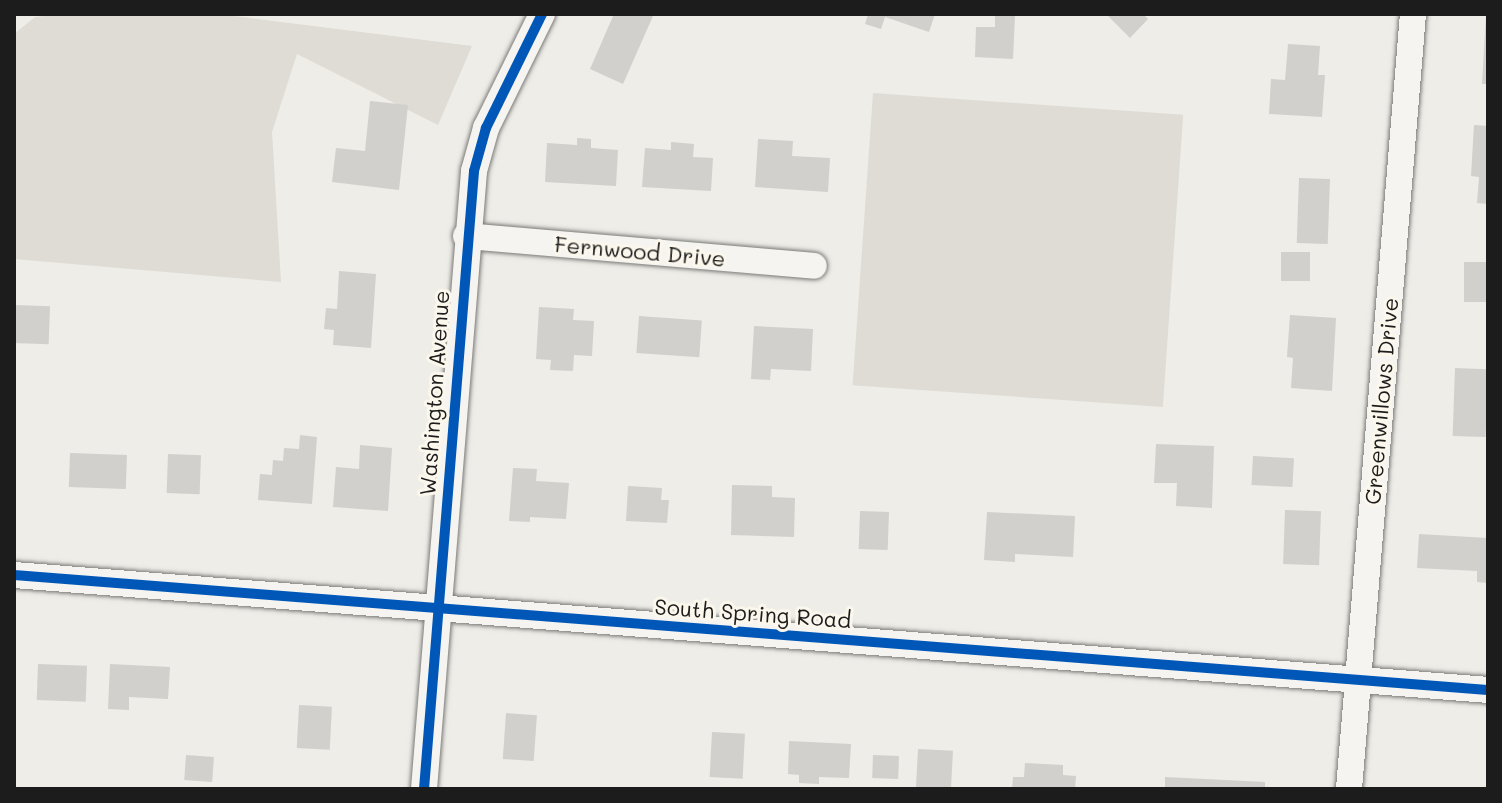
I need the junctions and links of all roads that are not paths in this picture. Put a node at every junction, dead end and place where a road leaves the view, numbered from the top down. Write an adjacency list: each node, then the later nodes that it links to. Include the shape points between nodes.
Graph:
1 (542, 14): 3 (street, Washington Avenue, via 486,128)
2 (1413, 14): 7 (street, Greenwillows Drive)
3 (466, 236): 4 (street, Fernwood Drive); 6 (street, Washington Avenue)
4 (814, 266)
5 (14, 575): 6 (street, South Spring Road)
6 (438, 608): 7 (street, South Spring Road); 9 (street, Washington Avenue)
7 (1358, 680): 8 (street, South Spring Road); 10 (street, Greenwillows Drive)
8 (1488, 690)
9 (424, 789)
10 (1349, 789)

